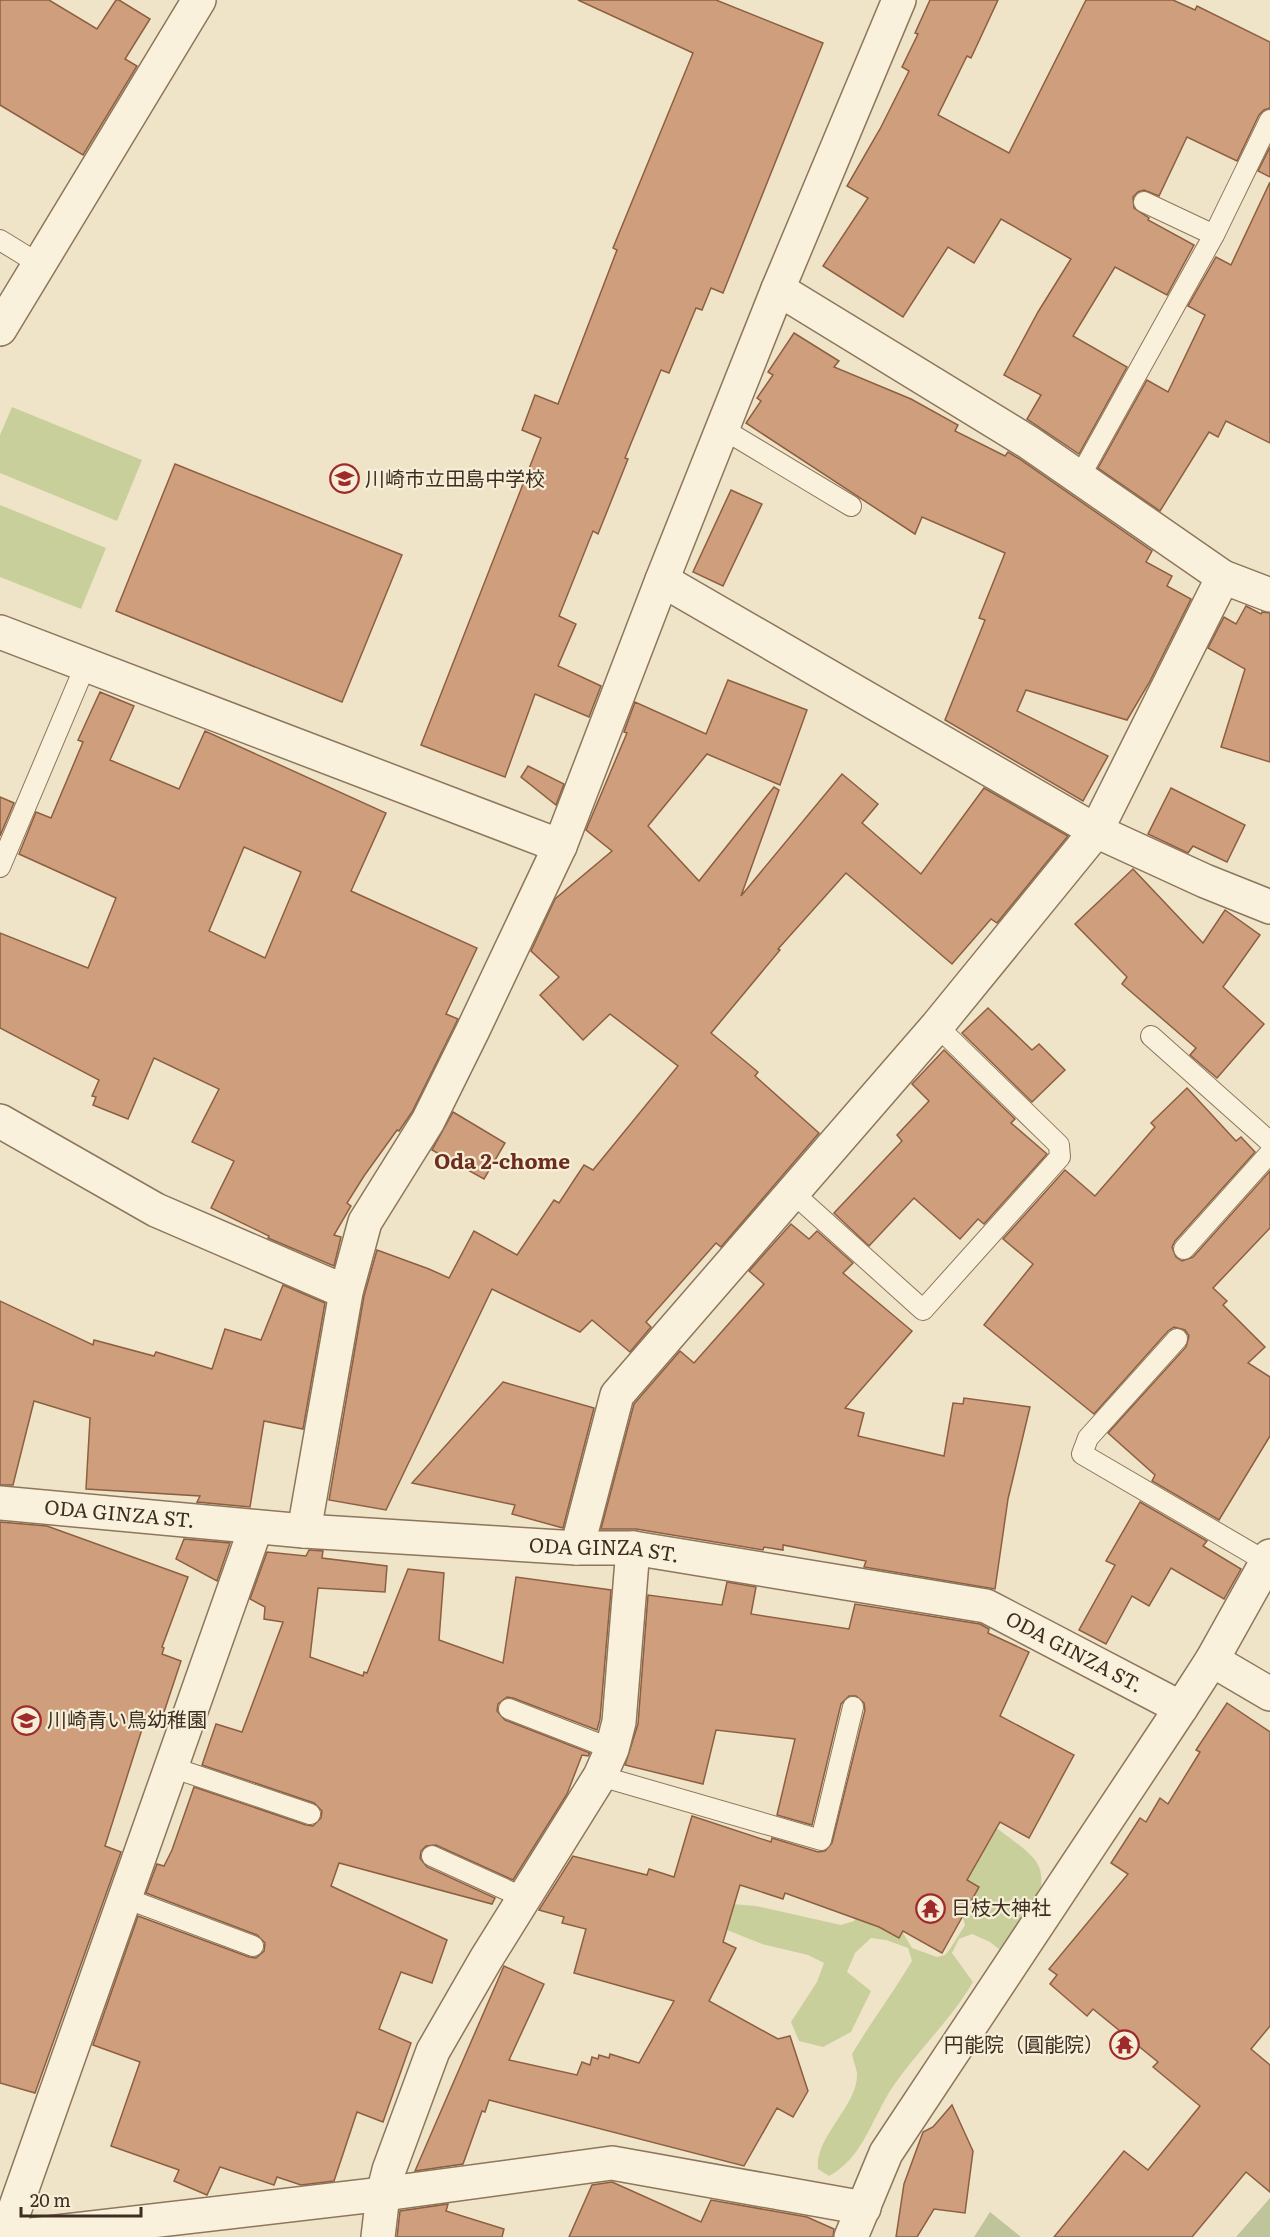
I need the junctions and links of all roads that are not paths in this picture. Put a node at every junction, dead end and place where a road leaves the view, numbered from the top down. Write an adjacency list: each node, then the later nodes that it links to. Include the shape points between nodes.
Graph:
1 (199, 0): 7 (street)
2 (899, 0): 8 (street)
3 (1270, 120): 5 (lane)
4 (1144, 202): 5 (lane)
5 (1214, 236): 11 (lane)
6 (0, 240): 7 (lane)
7 (39, 264): 9 (street)
8 (778, 289): 10 (street); 11 (street)
9 (0, 329)
10 (723, 429): 12 (lane); 14 (street)
11 (1080, 478): 13 (street)
12 (851, 506)
13 (1223, 577): 15 (street); 18 (street)
14 (662, 580): 18 (street); 19 (street)
15 (1270, 595)
16 (0, 632): 17 (street)
17 (86, 664): 19 (street); 20 (lane)
18 (1096, 831): 21 (street); 22 (street)
19 (560, 846): 29 (street, via 428,1121 365,1222)
20 (0, 867)
21 (1270, 907)
22 (937, 1026): 27 (street); 27 (lane, via 1059,1145 1060,1157 923,1310)
23 (1151, 1036): 25 (lane)
24 (0, 1121): 29 (street, via 156,1210)
25 (1270, 1142)
26 (1270, 1153): 28 (lane)
27 (792, 1192): 34 (street, via 617,1395)
28 (1184, 1249)
29 (346, 1292): 33 (street)
30 (1177, 1339): 36 (lane, via 1088,1438 1082,1454)
31 (0, 1503): 32 (street, ODA GINZA ST.)
32 (256, 1527): 33 (street, ODA GINZA ST.); 43 (street)
33 (304, 1531): 34 (street, ODA GINZA ST.)
34 (577, 1548): 35 (street, ODA GINZA ST.)
35 (633, 1548): 40 (street, ODA GINZA ST., via 986,1606); 42 (street, via 620,1722)
36 (1268, 1559): 37 (street)
37 (1212, 1660): 38 (street); 40 (street)
38 (1270, 1694)
39 (853, 1707): 42 (lane, via 821,1840)
40 (1181, 1708): 50 (street, via 886,2153)
41 (509, 1709): 42 (lane)
42 (606, 1762): 47 (street)
43 (171, 1767): 44 (lane); 46 (street)
44 (310, 1814)
45 (432, 1856): 47 (lane)
46 (125, 1898): 48 (lane); 51 (street)
47 (524, 1898): 49 (street, via 433,2051)
48 (253, 1946)
49 (383, 2194): 50 (street, via 612,2163); 52 (street); 53 (street)
50 (857, 2223)
51 (5, 2237)
52 (14, 2237)
53 (378, 2237)

